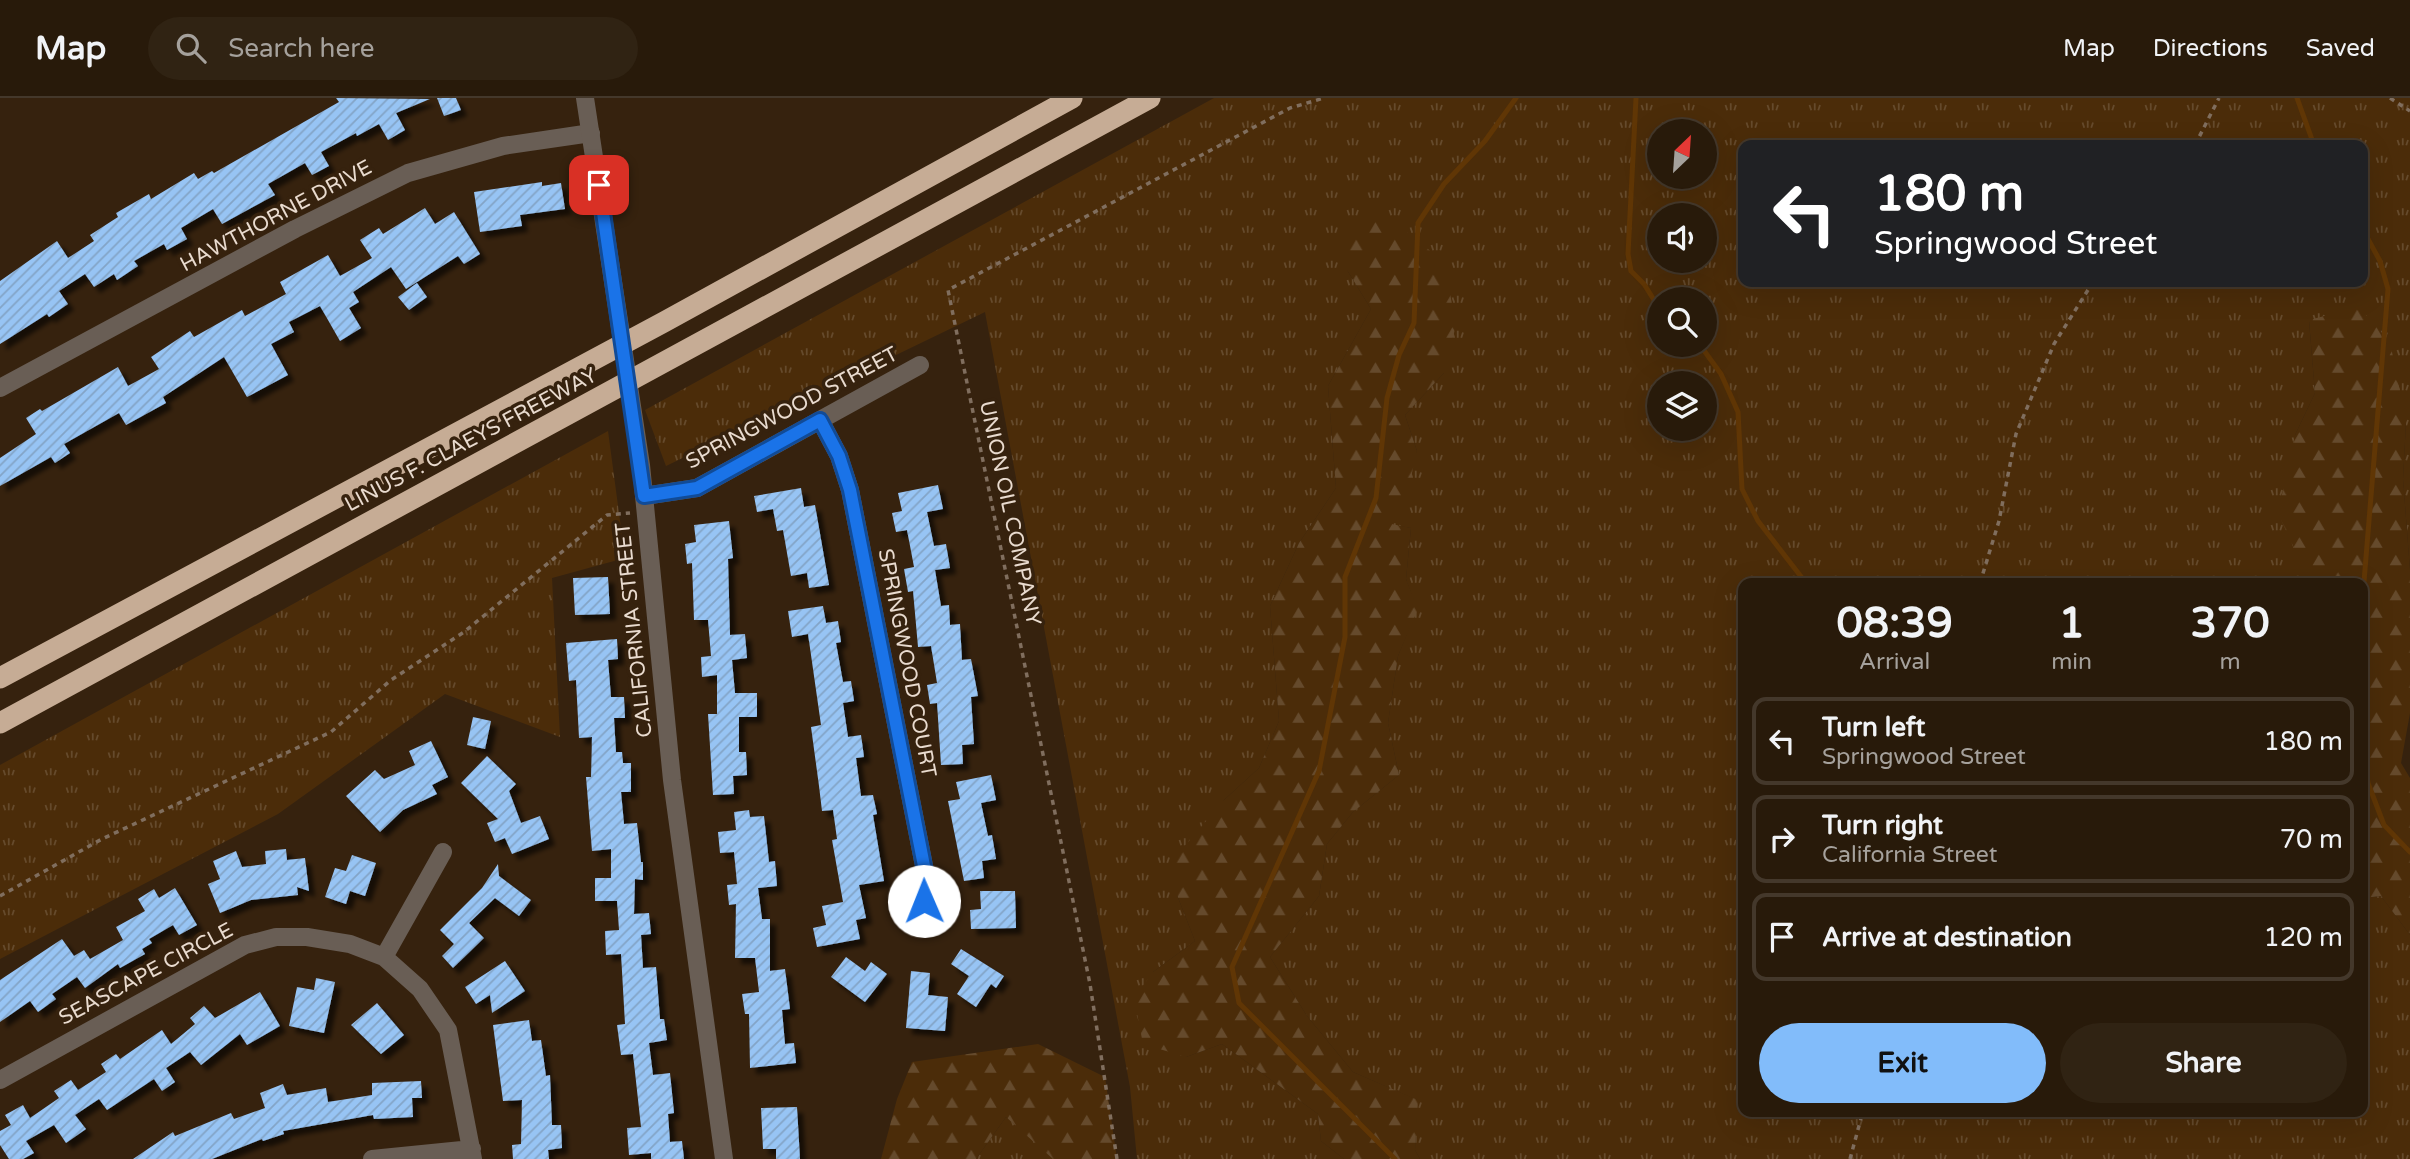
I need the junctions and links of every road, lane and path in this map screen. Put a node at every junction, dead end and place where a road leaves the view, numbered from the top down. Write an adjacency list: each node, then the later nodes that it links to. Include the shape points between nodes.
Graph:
1 (585, 98): 8 (street, CALIFORNIA STREET)
2 (1072, 98): 16 (highway, LINUS F. CLAEYS FREEWAY)
3 (1150, 98): 17 (highway, LINUS F. CLAEYS FREEWAY)
4 (1324, 98): 27 (path, UNION OIL COMPANY, via 1290,108 948,290 1090,984)
5 (2219, 98): 9 (path)
6 (2390, 98): 7 (path)
7 (2410, 111)
8 (591, 133): 12 (street, HAWTHORNE DRIVE, via 503,146 408,173); 14 (street, CALIFORNIA STREET)
9 (2198, 140)
10 (2091, 287): 15 (path, via 2054,344 2016,434 1999,521)
11 (920, 365): 13 (street, SPRINGWOOD STREET)
12 (0, 388)
13 (820, 420): 14 (street, SPRINGWOOD STREET, via 697,488); 20 (street, SPRINGWOOD COURT, via 850,490 926,876)
14 (645, 504): 19 (path, via 607,516 464,632 391,680 331,732 102,839); 26 (street, CALIFORNIA STREET, via 672,780)
15 (1982, 578)
16 (0, 678)
17 (0, 723)
18 (443, 852): 21 (street)
19 (0, 896)
20 (919, 921)
21 (384, 957): 22 (street, SEASCAPE CIRCLE, via 350,944 307,937 276,937 245,945); 24 (street, SEASCAPE CIRCLE, via 420,989 448,1030)
22 (0, 1080)
23 (1861, 1117): 28 (path)
24 (472, 1154): 25 (street)
25 (372, 1159)
26 (724, 1159)
27 (1117, 1159)
28 (1850, 1159)

